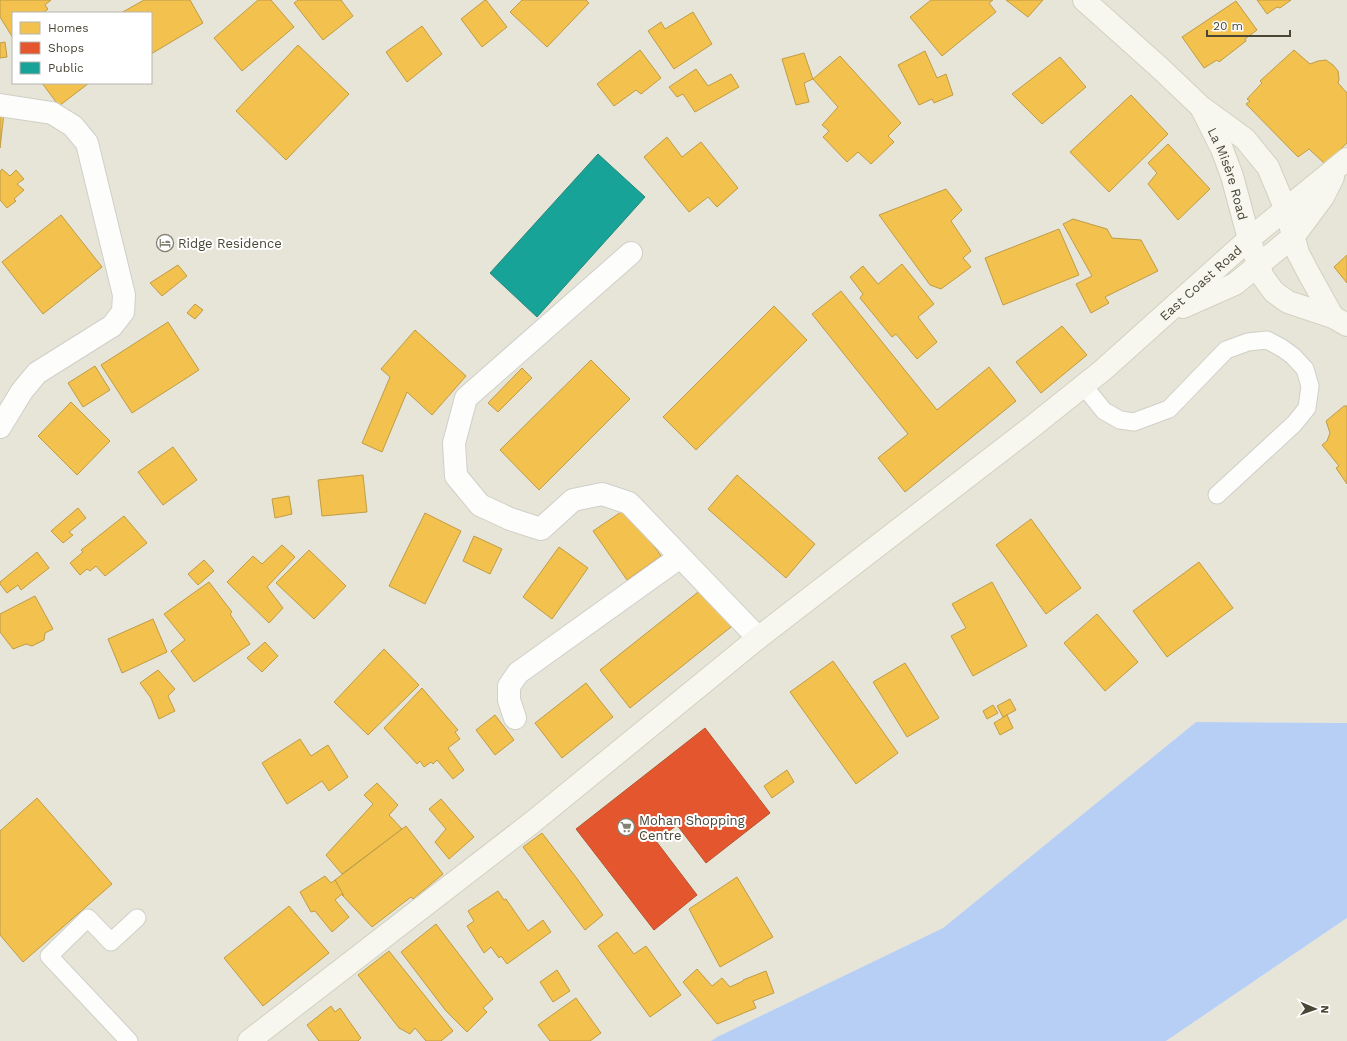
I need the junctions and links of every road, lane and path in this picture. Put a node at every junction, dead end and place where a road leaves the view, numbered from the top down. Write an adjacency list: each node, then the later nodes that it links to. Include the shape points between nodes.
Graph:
1 (1084, 0): 3 (main road, La Misère Road)
2 (0, 105): 13 (street, via 52,113 73,126 87,144 124,295 123,312 112,326 36,373)
3 (1201, 107): 5 (main road, La Misère Road, via 1245,139 1258,154 1268,167); 7 (main road, La Misère Road, via 1232,176)
4 (1343, 163): 5 (main road, East Coast Road); 6 (main road, East Coast Road, via 1323,197)
5 (1286, 210): 6 (main road, La Misère Road); 7 (main road, East Coast Road)
6 (1294, 236): 9 (main road, East Coast Road); 11 (main road, La Misère Road, via 1298,253 1309,274)
7 (1249, 239): 9 (main road, La Misère Road); 10 (main road, East Coast Road)
8 (631, 252): 15 (street, via 466,398 454,443 456,476 480,506 541,529 573,500 602,494 629,503)
9 (1259, 266): 10 (main road, East Coast Road, via 1235,284); 11 (main road, La Misère Road, via 1263,277 1274,292 1288,302)
10 (1162, 317): 12 (main road)
11 (1340, 321)
12 (1083, 386): 14 (lane, via 1104,410 1120,420 1134,422 1169,409 1226,350 1248,342 1268,340 1293,356 1305,369 1310,386 1307,408 1294,424); 16 (main road)
13 (0, 427)
14 (1217, 495)
15 (680, 557): 16 (street); 17 (street, via 518,673 509,686 509,700)
16 (758, 638): 20 (main road, via 534,821)
17 (515, 718)
18 (138, 918): 19 (lane, via 111,942 88,918 49,956)
19 (129, 1041)
20 (249, 1041)

